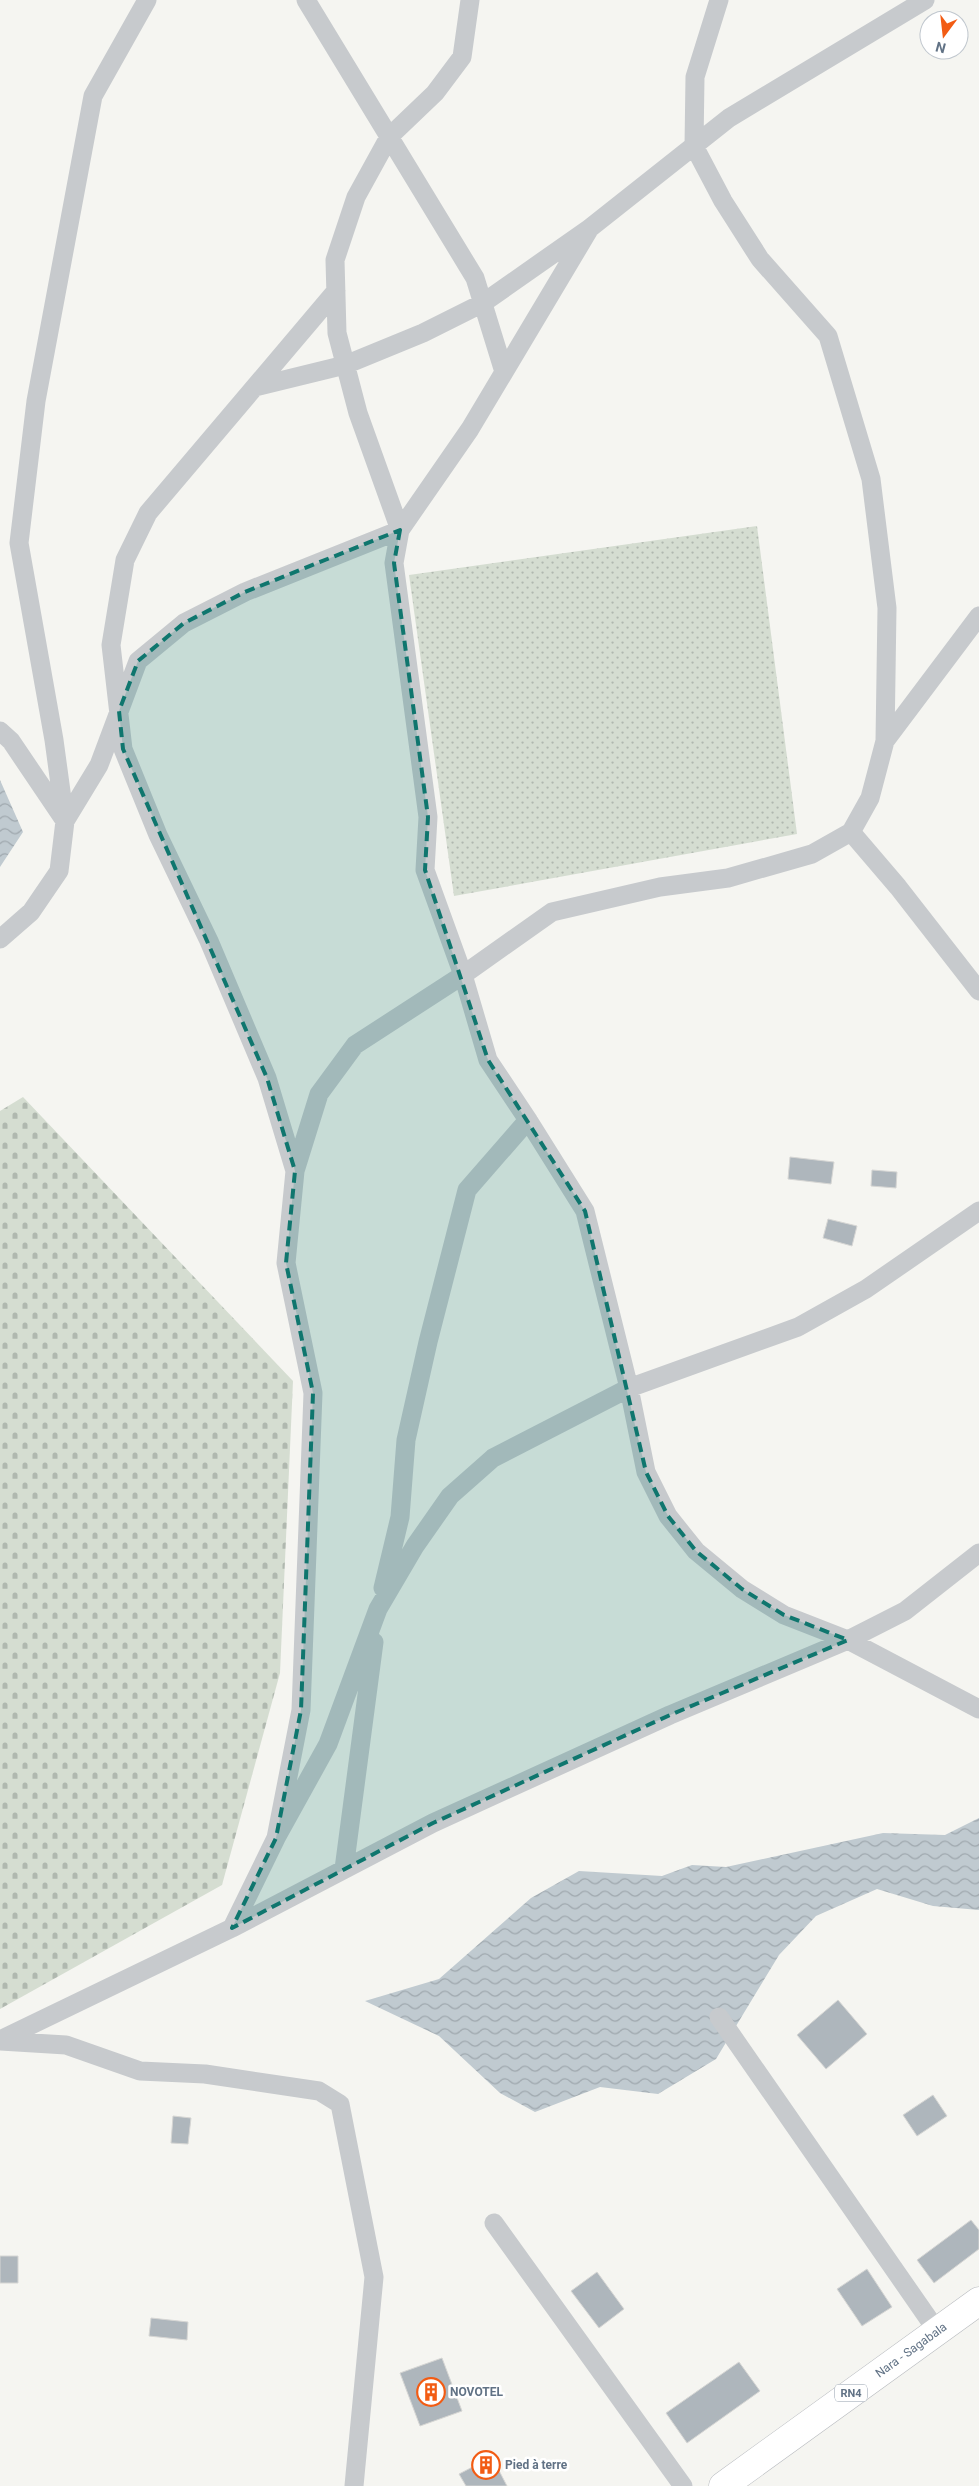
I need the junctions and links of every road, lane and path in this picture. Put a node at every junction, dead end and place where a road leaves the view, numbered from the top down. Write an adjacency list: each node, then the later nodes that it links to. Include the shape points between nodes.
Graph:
1 (147, 0): 19 (street, via 93,96 36,401 19,544)
2 (306, 0): 6 (street)
3 (470, 0): 6 (street, via 462,57 435,93)
4 (719, 0): 7 (street, via 695,77)
5 (925, 0): 7 (street, via 729,118)
6 (389, 136): 9 (street, via 356,197 335,260); 10 (street, via 476,278)
7 (694, 146): 8 (street); 18 (street, via 723,201 760,259 828,336 871,479 887,608)
8 (590, 228): 10 (street); 12 (street)
9 (336, 291): 11 (street, via 337,333); 13 (street)
10 (483, 303): 11 (street, via 423,333); 12 (street)
11 (345, 365): 13 (street); 14 (street, via 358,412)
12 (504, 372): 14 (street, via 470,429)
13 (255, 387): 16 (street, via 148,513 125,560 110,645)
14 (400, 530): 16 (street, via 245,592 184,623 138,661); 22 (street, via 394,563 428,818 425,870)
15 (979, 616): 18 (street)
16 (119, 711): 19 (street, via 99,765); 25 (street, via 123,749 267,1078)
17 (0, 731): 19 (street, via 11,741)
18 (885, 741): 20 (street, via 870,798)
19 (65, 821): 21 (street, via 59,871 31,912)
20 (851, 832): 22 (street, via 812,854 728,878 660,887 552,912); 23 (street)
21 (0, 939)
22 (463, 975): 24 (street, via 488,1060); 25 (street, via 355,1045 319,1094)
23 (976, 982)
24 (528, 1120): 27 (street, via 585,1212); 29 (street, via 467,1190 406,1440 400,1517)
25 (296, 1171): 32 (street, via 286,1263 313,1393 301,1710)
26 (979, 1211): 27 (street, via 866,1289 798,1326)
27 (628, 1388): 29 (street, via 493,1458 450,1496 415,1546); 30 (street, via 646,1472 668,1516 696,1551 742,1589 784,1615)
28 (979, 1553): 30 (street, via 905,1611)
29 (378, 1609): 32 (street, via 328,1744); 33 (street)
30 (848, 1640): 31 (street); 33 (street, via 529,1778 433,1822)
31 (979, 1708)
32 (276, 1838): 34 (street)
33 (344, 1870): 34 (street)
34 (232, 1928): 36 (street)
35 (718, 2017): 39 (street)
36 (0, 2040): 40 (street, via 66,2045 140,2071 205,2074 320,2091 340,2104 374,2277)
37 (494, 2223): 41 (street)
38 (979, 2301): 39 (main road, Nara - Sagabala / RN4)
39 (937, 2331): 42 (main road, Nara - Sagabala / RN4)
40 (354, 2486)
41 (683, 2486)
42 (723, 2486)

